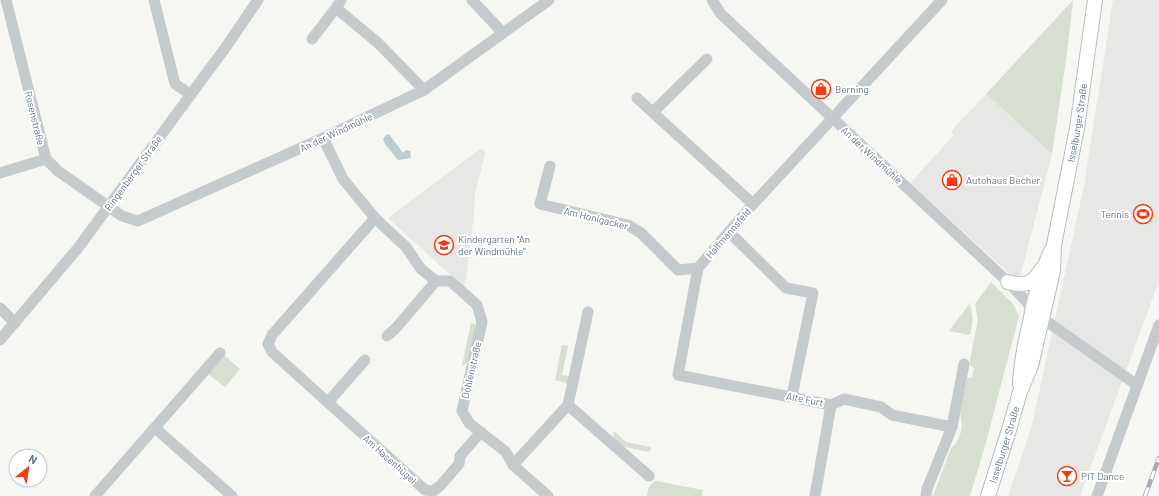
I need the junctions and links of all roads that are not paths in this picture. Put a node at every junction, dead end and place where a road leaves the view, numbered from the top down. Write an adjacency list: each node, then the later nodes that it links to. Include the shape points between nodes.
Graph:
1 (6, 0): 19 (street, Rosenstraße)
2 (154, 0): 14 (street, via 176,84)
3 (258, 0): 14 (street, Ringenberger Straße)
4 (472, 0): 10 (street)
5 (549, 0): 10 (street, An der Windmühle)
6 (712, 0): 17 (street, An der Windmühle, via 721,14)
7 (942, 0): 17 (street, Halfmannsfeld)
8 (1095, 0): 26 (main road, Isselburger Straße, via 1077,128)
9 (338, 4): 11 (street); 13 (street)
10 (502, 33): 13 (street, An der Windmühle)
11 (312, 39)
12 (707, 59): 16 (street)
13 (424, 90): 18 (street, An der Windmühle)
14 (190, 94): 23 (street, Ringenberger Straße)
15 (637, 98): 16 (street)
16 (653, 112): 22 (street)
17 (833, 118): 22 (street, Halfmannsfeld); 30 (street, An der Windmühle)
18 (322, 138): 23 (street, An der Windmühle, via 138,221 122,216); 24 (street, Dohlenstraße, via 343,179)
19 (46, 159): 21 (street); 23 (street, Rosenstraße, via 58,171)
20 (550, 166): 27 (street, Am Honigacker, via 540,204 628,225 641,233 678,270)
21 (0, 173)
22 (753, 204): 25 (street, Halfmannsfeld)
23 (108, 206): 34 (street, Ringenberger Straße, via 78,248)
24 (376, 218): 29 (street, Dohlenstraße); 44 (street, Am Hasenhügel, via 272,335 268,344 272,352)
25 (729, 232): 27 (street, Halfmannsfeld); 43 (street, via 786,288 813,293)
26 (1054, 245): 28 (main road, Isselburger Straße); 33 (main road, Isselburger Straße, via 1053,271)
27 (698, 268): 41 (street, Halfmannsfeld)
28 (1043, 268): 30 (main road, via 1030,282 1021,285); 33 (main road, Isselburger Straße)
29 (436, 281): 36 (street); 49 (street, Dohlenstraße, via 450,281 477,305 482,322 462,411 469,423)
30 (1008, 282): 33 (street, An der Windmühle)
31 (0, 308): 34 (street)
32 (588, 312): 45 (street)
33 (1037, 314): 42 (street, An der Windmühle); 57 (main road, Isselburger Straße, via 1031,366 1020,392)
34 (15, 323): 37 (street, Ringenberger Straße)
35 (1159, 325): 42 (street)
36 (387, 336)
37 (0, 340)
38 (220, 353): 48 (street)
39 (365, 360): 44 (street)
40 (964, 364): 47 (street)
41 (678, 375): 43 (street, Alte Furt)
42 (1137, 385): 58 (street)
43 (792, 396): 46 (street, Alte Furt)
44 (328, 402): 49 (street, Am Hasenhügel, via 425,490 433,491 440,486 459,464 460,456)
45 (568, 405): 50 (street); 51 (street)
46 (831, 405): 47 (street, Alte Furt, via 844,399 881,407 892,415); 55 (street)
47 (952, 427): 56 (street)
48 (156, 428): 52 (street); 53 (street)
49 (481, 432): 50 (street, Dohlenstraße, via 506,452)
50 (513, 465): 54 (street, Dohlenstraße)
51 (649, 476)
52 (95, 496)
53 (232, 496)
54 (548, 496)
55 (815, 496)
56 (926, 496)
57 (988, 496)
58 (1097, 496)

